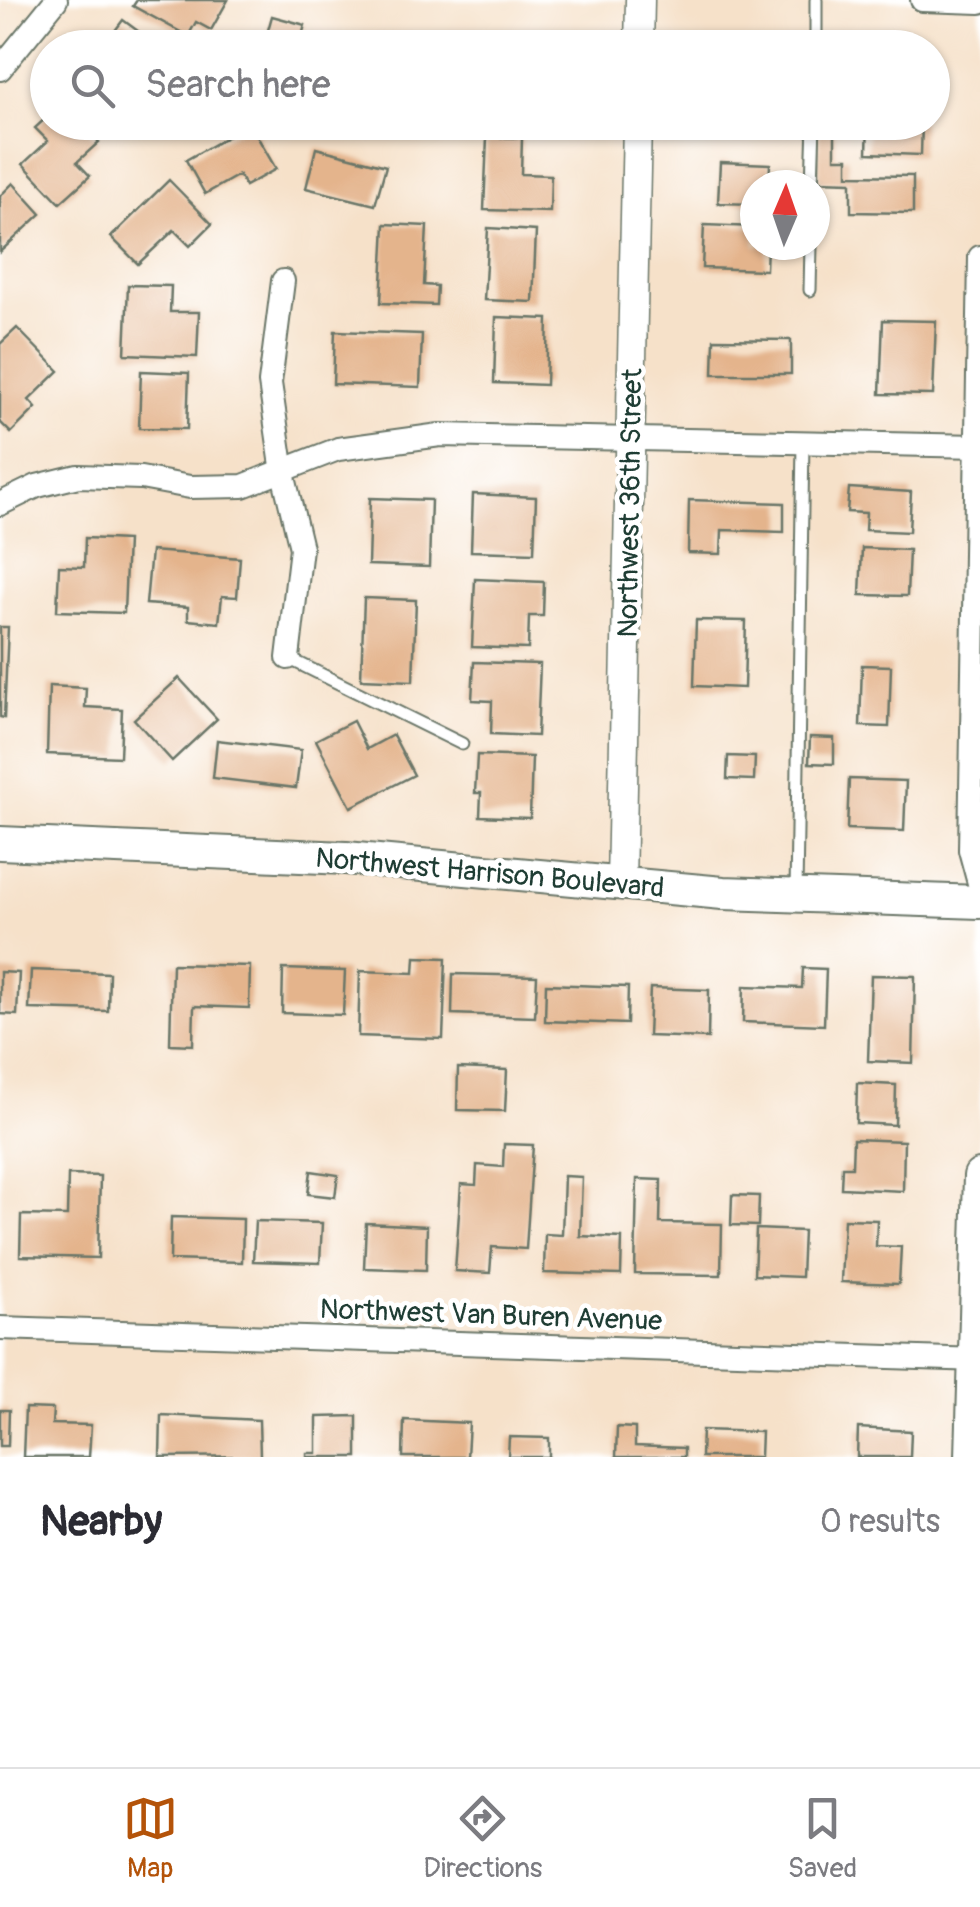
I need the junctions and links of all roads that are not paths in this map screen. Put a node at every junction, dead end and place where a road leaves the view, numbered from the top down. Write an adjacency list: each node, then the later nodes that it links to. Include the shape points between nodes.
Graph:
1 (56, 0): 6 (street)
2 (640, 0): 7 (street)
3 (816, 0): 8 (lane)
4 (922, 0): 5 (street)
5 (980, 2)
6 (32, 30)
7 (639, 30)
8 (816, 30)
9 (30, 32): 10 (street)
10 (0, 69)
11 (638, 140): 18 (street, Northwest 36th Street)
12 (813, 140): 13 (lane)
13 (812, 170)
14 (980, 257): 20 (street)
15 (811, 260): 17 (lane)
16 (283, 281): 21 (street, via 270,384)
17 (810, 290)
18 (630, 439): 19 (street); 21 (street, via 398,437 338,449); 26 (street, Northwest 36th Street)
19 (803, 442): 20 (street); 28 (lane)
20 (978, 446): 27 (street, via 970,850)
21 (283, 473): 22 (street, via 217,489 78,476); 23 (street, via 301,548)
22 (0, 504)
23 (288, 658): 24 (lane)
24 (462, 744)
25 (0, 844): 26 (main road, Northwest Harrison Boulevard, via 346,858)
26 (621, 883): 28 (main road, Northwest Harrison Boulevard)
27 (980, 887)
28 (796, 895): 29 (main road, Northwest Harrison Boulevard)
29 (980, 902)
30 (980, 1176): 32 (main road)
31 (0, 1328): 32 (street, Northwest Van Buren Avenue)
32 (978, 1360): 33 (main road)
33 (972, 1457)

